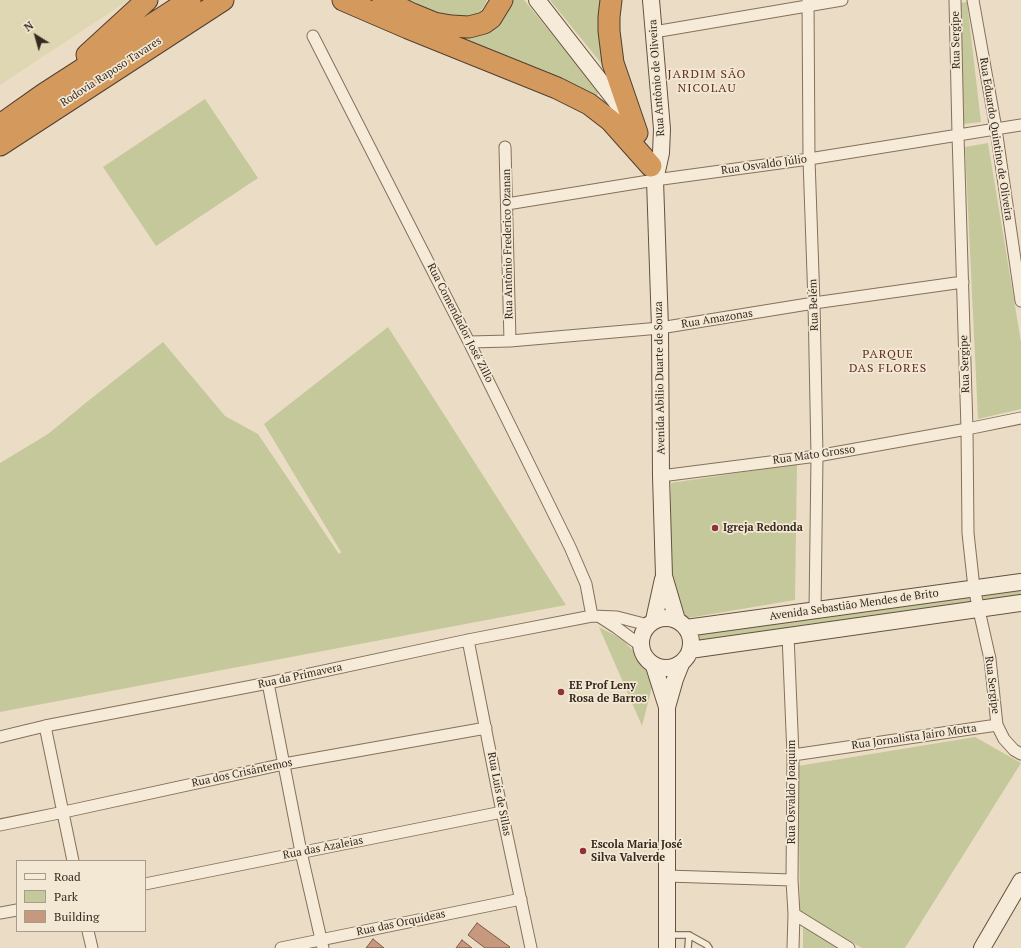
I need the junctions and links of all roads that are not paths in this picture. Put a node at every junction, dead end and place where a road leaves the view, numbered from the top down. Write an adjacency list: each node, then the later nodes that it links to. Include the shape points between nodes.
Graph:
1 (147, 0): 16 (highway, via 86,55)
2 (190, 0): 16 (highway, Rodovia Raposo Tavares)
3 (223, 0): 21 (highway, Rodovia Raposo Tavares)
4 (344, 0): 24 (highway, via 557,88 589,104 611,121)
5 (383, 0): 6 (highway, via 434,23 469,27 488,21)
6 (502, 0)
7 (537, 0): 19 (main road)
8 (611, 0): 19 (highway, via 609,31 613,63)
9 (651, 0): 14 (main road, Rua Antônio de Oliveira)
10 (842, 0): 13 (street)
11 (956, 0): 20 (street, Rua Sergipe)
12 (973, 0): 18 (street, Rua Eduardo Quintino de Oliveira)
13 (808, 3): 14 (street); 23 (street, Rua Belém)
14 (654, 32): 24 (main road, Rua Antônio de Oliveira, via 662,129 660,153)
15 (313, 36): 31 (street, Rua Comendador José Zillo)
16 (0, 124)
17 (1021, 125): 18 (street, Rua Osvaldo Júlio)
18 (996, 129): 20 (street, Rua Osvaldo Júlio); 27 (street, Rua Eduardo Quintino de Oliveira)
19 (637, 133): 24 (main road)
20 (958, 135): 23 (street, Rua Osvaldo Júlio); 26 (street, Rua Sergipe)
21 (0, 144)
22 (505, 147): 25 (street, Rua Antônio Frederico Ozanan)
23 (809, 159): 24 (street, Rua Osvaldo Júlio); 28 (street, Rua Belém)
24 (653, 173): 25 (street, Rua Osvaldo Júlio); 29 (main road, Avenida Abílio Duarte de Souza)
25 (506, 204): 30 (street, Rua Antônio Frederico Ozanan)
26 (963, 282): 28 (street, Rua Amazonas); 33 (street, Rua Sergipe)
27 (1021, 301)
28 (814, 303): 29 (street, Rua Amazonas); 34 (street, Rua Belém)
29 (660, 328): 30 (street, Rua Amazonas); 35 (main road, Avenida Abílio Duarte de Souza)
30 (510, 341): 31 (street, Rua Amazonas)
31 (469, 342): 42 (street, Rua Comendador José Zillo, via 570,547 586,584)
32 (1021, 418): 33 (street, Rua Mato Grosso)
33 (967, 429): 34 (street, Rua Mato Grosso); 38 (street, Rua Sergipe, via 968,533)
34 (817, 456): 35 (street, Rua Mato Grosso); 41 (street, Rua Belém)
35 (661, 476): 36 (main road, Avenida Abílio Duarte de Souza)
36 (664, 576): 43 (main road, Avenida Abílio Duarte de Souza); 44 (main road, Avenida Abílio Duarte de Souza)
37 (1021, 582): 38 (main road, Avenida Sebastião Mendes de Brito)
38 (974, 588): 40 (street, Rua Sergipe); 41 (main road, Avenida Sebastião Mendes de Brito)
39 (1021, 603): 40 (main road, Avenida Sebastião Mendes de Brito)
40 (978, 609): 45 (main road, Avenida Sebastião Mendes de Brito); 53 (street, Rua Sergipe, via 990,659)
41 (815, 611): 44 (main road, Avenida Sebastião Mendes de Brito)
42 (596, 617): 43 (street, Rua da Primavera); 46 (street, Rua da Primavera); 47 (street)
43 (651, 622): 44 (main road, via 666,618); 47 (main road, via 643,631)
44 (681, 624): 48 (main road, via 690,635)
45 (788, 635): 48 (main road, Avenida Sebastião Mendes de Brito); 58 (street, Rua Osvaldo Joaquim)
46 (468, 640): 51 (street, Rua da Primavera); 55 (street, Rua Luís de Sillas)
47 (640, 645): 50 (main road, via 644,658)
48 (690, 650): 49 (main road)
49 (681, 664): 50 (main road, via 663,669); 52 (main road)
50 (654, 666): 52 (main road)
51 (268, 683): 54 (street, Rua da Primavera); 59 (street)
52 (667, 707): 65 (main road)
53 (997, 725): 57 (street, via 1004,740); 58 (street, Rua Jornalista Jairo Motta)
54 (45, 726): 56 (street, Rua da Primavera); 60 (street)
55 (486, 728): 59 (street, Rua dos Crisântemos); 61 (street, Rua Luís de Sillas)
56 (0, 737)
57 (1021, 754)
58 (793, 755): 66 (street, Rua Osvaldo Joaquim)
59 (284, 764): 60 (street, Rua dos Crisântemos); 63 (street)
60 (64, 812): 62 (street, Rua dos Crisântemos); 64 (street)
61 (502, 812): 63 (street, Rua das Azaleias); 69 (street, Rua Luís de Sillas)
62 (0, 825)
63 (301, 852): 68 (street, Rua das Azaleias); 76 (street)
64 (73, 860)
65 (667, 876): 66 (street); 75 (main road)
66 (792, 880): 72 (street, Rua Osvaldo Joaquim)
67 (1021, 881): 84 (main road)
68 (146, 884)
69 (521, 899): 76 (street, Rua das Orquídeas); 79 (street, Rua Luís de Sillas)
70 (16, 910): 71 (street)
71 (0, 913)
72 (794, 914): 82 (street, Rua Osvaldo Joaquim); 83 (street)
73 (88, 932): 77 (street)
74 (689, 935): 75 (lane); 80 (lane); 81 (lane)
75 (667, 942)
76 (322, 944): 78 (street, Rua das Orquídeas)
77 (92, 948)
78 (281, 948)
79 (531, 948)
80 (688, 948)
81 (710, 948)
82 (793, 948)
83 (849, 948)
84 (982, 948)

